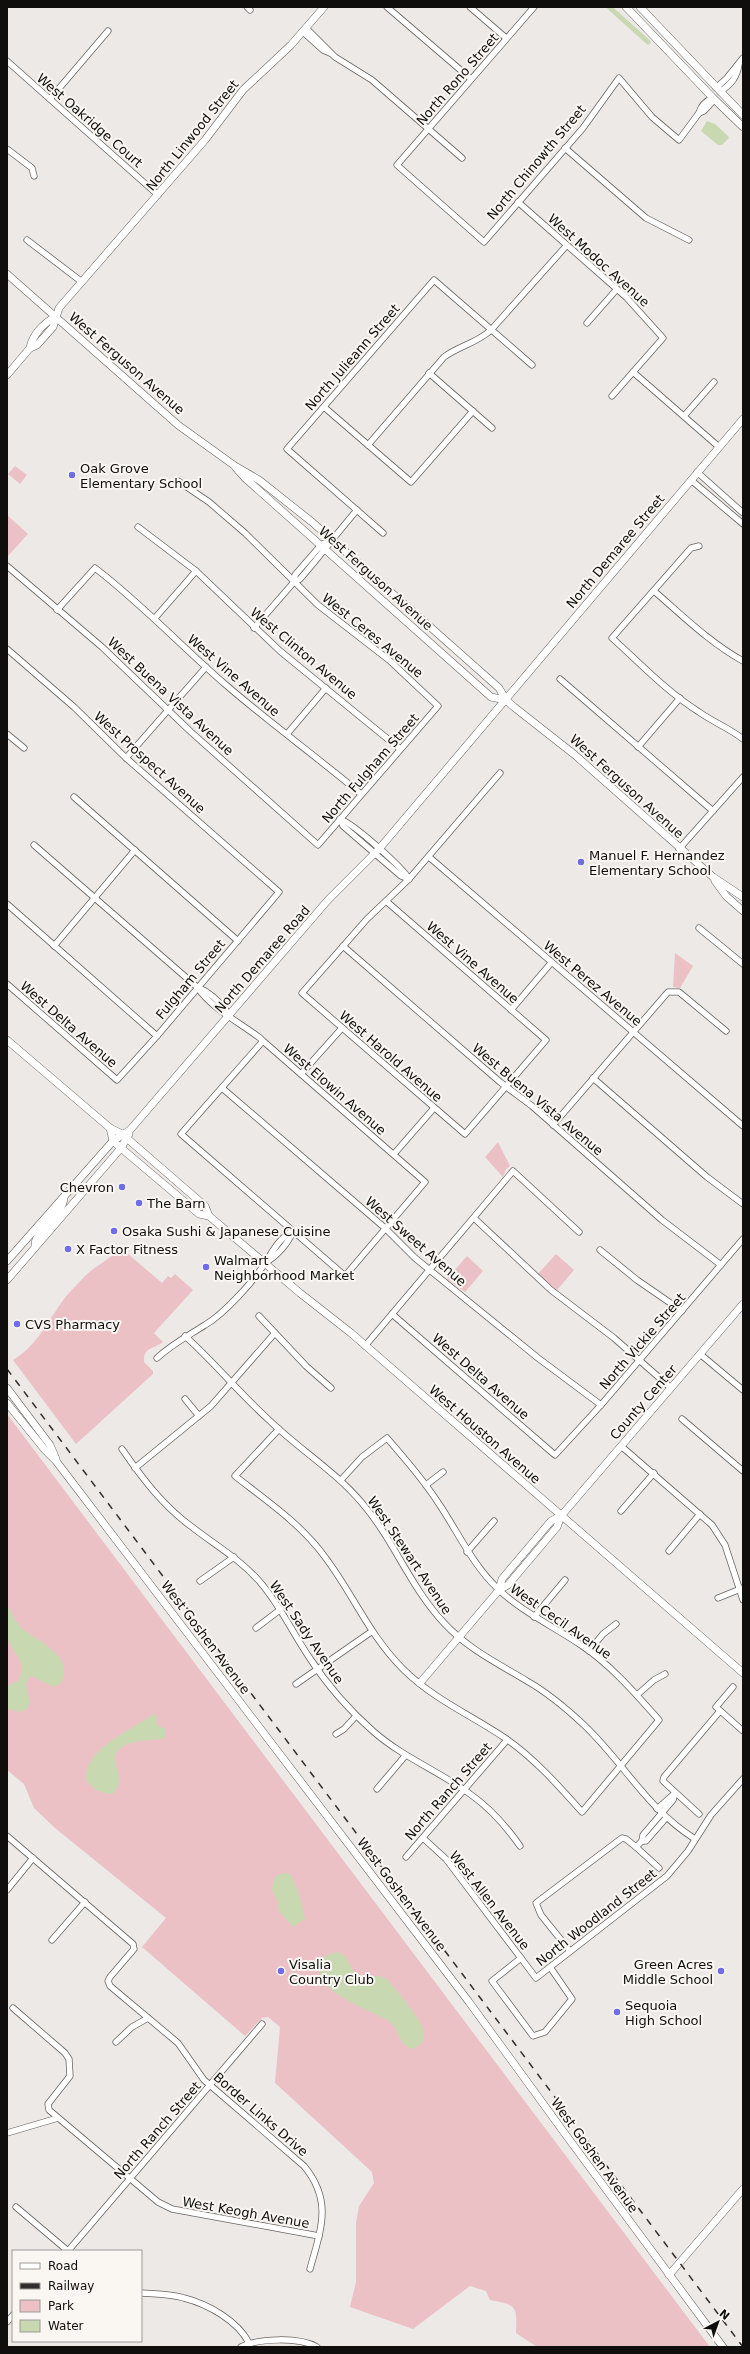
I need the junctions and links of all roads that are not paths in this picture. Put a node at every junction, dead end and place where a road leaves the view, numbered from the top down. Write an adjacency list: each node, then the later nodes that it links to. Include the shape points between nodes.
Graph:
1 (324, 7): 7 (main road, North Linwood Street)
2 (387, 7): 13 (street)
3 (470, 7): 9 (street)
4 (534, 7): 9 (street, North Rono Street)
5 (626, 7): 10 (main road)
6 (640, 7): 14 (main road)
7 (305, 30): 20 (street, via 323,50 368,76); 25 (main road, North Linwood Street, via 243,90)
8 (108, 31): 15 (street)
9 (506, 38): 13 (street, North Rono Street)
10 (668, 50): 14 (main road, via 681,56 708,86); 16 (main road)
11 (743, 58): 14 (street, via 733,76)
12 (7, 61): 15 (street, West Oakridge Court)
13 (471, 80): 20 (street, North Rono Street)
14 (718, 90): 17 (main road)
15 (50, 99): 25 (street, West Oakridge Court)
16 (714, 99): 18 (main road, via 721,100); 19 (main road); 21 (street, North Chinowth Street, via 707,100 678,140 652,117 619,78)
17 (743, 115)
18 (743, 120)
19 (743, 127)
20 (428, 129): 23 (street); 29 (street, North Rono Street, via 397,165)
21 (565, 148): 26 (street, North Chinowth Street); 28 (street, via 646,218)
22 (7, 149): 24 (street, via 32,168)
23 (462, 158)
24 (34, 176)
25 (158, 195): 32 (main road, North Linwood Street)
26 (518, 202): 29 (street, North Chinowth Street); 30 (street, West Modoc Avenue)
27 (27, 240): 32 (street)
28 (689, 240)
29 (484, 242)
30 (567, 245): 33 (street, West Modoc Avenue); 36 (street)
31 (7, 274): 34 (main road, West Ferguson Avenue)
32 (82, 282): 34 (main road, North Linwood Street, via 59,308)
33 (617, 289): 35 (street); 38 (street, West Modoc Avenue, via 644,315 662,338)
34 (55, 317): 40 (main road, North Linwood Street, via 46,321 31,341 30,348); 50 (main road, West Ferguson Avenue, via 170,418)
35 (587, 324)
36 (491, 330): 37 (street); 39 (street, via 478,340 450,352); 43 (street, North Julieann Street, via 434,280)
37 (532, 365)
38 (633, 372): 42 (street); 45 (street)
39 (429, 373): 44 (street); 48 (street)
40 (7, 375)
41 (714, 382): 45 (street)
42 (612, 396)
43 (324, 407): 48 (street); 54 (street, North Julieann Street, via 287,449)
44 (473, 411): 47 (street); 48 (street, via 411,482)
45 (684, 416): 49 (street)
46 (743, 419): 49 (main road, North Demaree Street)
47 (492, 428)
48 (368, 445)
49 (719, 446): 51 (main road, North Demaree Street)
50 (235, 466): 59 (main road, West Ferguson Avenue, via 249,472 273,490); 61 (main road, West Ferguson Avenue, via 245,478)
51 (697, 472): 52 (main road, North Demaree Street); 55 (street)
52 (691, 480): 56 (street); 75 (main road, North Demaree Street)
53 (178, 481): 64 (street, West Ceres Avenue, via 209,502 245,533)
54 (356, 510): 58 (street); 59 (street)
55 (743, 513)
56 (743, 524)
57 (138, 527): 63 (street, West Clinton Avenue)
58 (383, 533)
59 (331, 539): 61 (street); 75 (main road, West Ferguson Avenue, via 499,688)
60 (699, 546): 65 (street, via 691,548)
61 (324, 547): 64 (street, via 295,575); 75 (main road, West Ferguson Avenue, via 491,697)
62 (7, 566): 66 (street, West Buena Vista Avenue)
63 (196, 571): 67 (street); 68 (street, West Clinton Avenue)
64 (294, 582): 68 (street); 76 (street, West Ceres Avenue, via 318,605 389,660)
65 (654, 591): 70 (street, via 707,637); 74 (street, via 612,638)
66 (57, 610): 67 (street, West Vine Avenue, via 94,568); 77 (street, West Buena Vista Avenue, via 102,647)
67 (155, 618): 71 (street, West Vine Avenue)
68 (254, 628): 73 (street, West Clinton Avenue)
69 (7, 649): 84 (street, West Prospect Avenue, via 74,707)
70 (743, 661)
71 (206, 667): 77 (street); 79 (street, West Vine Avenue, via 258,713)
72 (560, 679): 81 (street)
73 (326, 688): 79 (street); 83 (street, West Clinton Avenue)
74 (680, 698): 80 (street); 81 (street)
75 (506, 700): 93 (main road, West Ferguson Avenue, via 589,767); 95 (main road, North Demaree Road)
76 (438, 706): 83 (street, North Fulgham Street)
77 (168, 710): 84 (street); 92 (street, West Buena Vista Avenue)
78 (7, 734): 82 (street)
79 (287, 734): 87 (street, West Vine Avenue)
80 (743, 739)
81 (638, 747): 89 (street)
82 (24, 748)
83 (400, 749): 87 (street, North Fulgham Street)
84 (126, 758): 99 (street, West Prospect Avenue)
85 (500, 773): 96 (street)
86 (743, 777): 89 (street)
87 (362, 794): 90 (street, North Fulgham Street)
88 (74, 797): 94 (street)
89 (713, 811): 93 (street)
90 (340, 819): 92 (street, North Fulgham Street); 95 (street, via 343,826)
91 (34, 844): 101 (street, West Elowin Avenue)
92 (318, 845)
93 (679, 849): 97 (main road, West Ferguson Avenue)
94 (135, 850): 101 (street); 106 (street)
95 (377, 851): 98 (street, via 401,876); 114 (main road, North Demaree Road, via 328,900)
96 (429, 857): 98 (street); 109 (street, West Perez Avenue)
97 (713, 878): 100 (main road, West Ferguson Avenue); 104 (main road, West Ferguson Avenue, via 726,896)
98 (409, 879): 102 (street)
99 (279, 892): 106 (street, Fulgham Street)
100 (743, 897)
101 (94, 898): 107 (street); 112 (street, West Elowin Avenue)
102 (386, 901): 108 (street); 113 (street, West Vine Avenue)
103 (7, 904): 107 (street)
104 (743, 911)
105 (699, 928): 110 (street)
106 (238, 940): 112 (street, Fulgham Street)
107 (54, 946): 118 (street)
108 (343, 946): 115 (street, West Harold Avenue, via 302,993); 124 (street, West Buena Vista Avenue)
109 (551, 963): 113 (street); 117 (street, West Perez Avenue)
110 (743, 964)
111 (7, 984): 123 (street, West Delta Avenue)
112 (197, 988): 114 (street, West Elowin Avenue, via 219,1010); 118 (street, Fulgham Street)
113 (511, 1010): 124 (street, West Vine Avenue, via 546,1040)
114 (229, 1015): 120 (street, West Elowin Avenue); 130 (main road, North Demaree Road)
115 (342, 1028): 121 (street); 126 (street, West Harold Avenue)
116 (726, 1031): 117 (street, via 683,995 673,991 666,994)
117 (635, 1032): 122 (street); 128 (street, West Perez Avenue)
118 (157, 1036): 123 (street, Fulgham Street)
119 (7, 1040): 129 (main road, West Houston Avenue)
120 (263, 1040): 121 (street, West Elowin Avenue); 125 (street)
121 (302, 1074): 133 (street, West Elowin Avenue)
122 (593, 1078): 127 (street); 135 (street, via 707,1177)
123 (117, 1080)
124 (506, 1087): 126 (street, West Harold Avenue, via 465,1134); 127 (street, West Buena Vista Avenue)
125 (222, 1088): 138 (street, West Sweet Avenue); 139 (street, via 181,1134)
126 (434, 1108): 133 (street)
127 (553, 1126): 146 (street, West Buena Vista Avenue, via 662,1220)
128 (743, 1126)
129 (110, 1128): 130 (main road, West Houston Avenue); 131 (main road)
130 (124, 1136): 131 (main road, North Demaree Road); 132 (main road); 136 (main road, West Houston Avenue, via 205,1206)
131 (113, 1141): 132 (main road, West Houston Avenue); 134 (main road, North Demaree Road)
132 (121, 1148): 136 (main road, West Houston Avenue, via 199,1214); 142 (main road)
133 (394, 1154): 138 (street, West Elowin Avenue, via 426,1182)
134 (64, 1198): 142 (main road, via 62,1209 36,1239); 144 (main road, North Demaree Road)
135 (743, 1204)
136 (210, 1216): 145 (main road, West Houston Avenue)
137 (474, 1218): 140 (street, via 513,1171); 147 (street); 158 (street, via 546,1286 614,1338)
138 (385, 1228): 139 (street, via 345,1276); 147 (street, West Sweet Avenue)
139 (293, 1231): 145 (street, via 269,1254)
140 (579, 1232)
141 (743, 1239): 146 (street, North Vickie Street)
142 (35, 1247): 148 (main road)
143 (600, 1250): 150 (street)
144 (7, 1261)
145 (265, 1263): 154 (street, via 224,1311); 155 (main road, West Houston Avenue)
146 (721, 1265): 150 (street, North Vickie Street)
147 (430, 1270): 151 (street); 166 (street, West Sweet Avenue, via 538,1358)
148 (7, 1280)
149 (743, 1304): 156 (main road, County Center)
150 (682, 1311): 158 (street, North Vickie Street)
151 (392, 1314): 155 (street); 172 (street, West Delta Avenue)
152 (259, 1316): 153 (street)
153 (275, 1333): 159 (street); 161 (street)
154 (185, 1336): 157 (street); 159 (street, West Stewart Avenue)
155 (365, 1346): 182 (main road, West Houston Avenue)
156 (700, 1354): 162 (main road, County Center); 163 (street)
157 (157, 1358)
158 (638, 1361): 162 (street); 166 (street, North Vickie Street)
159 (232, 1382): 167 (street); 169 (street, West Stewart Avenue)
160 (7, 1388): 173 (main road, West Goshen Avenue, via 50,1445)
161 (331, 1388)
162 (671, 1388): 170 (main road, County Center)
163 (743, 1390)
164 (185, 1399): 167 (street)
165 (7, 1403): 173 (main road, West Goshen Avenue)
166 (601, 1405): 172 (street, North Vickie Street)
167 (199, 1416): 174 (street)
168 (682, 1419): 175 (street)
169 (279, 1429): 178 (street, West Stewart Avenue); 197 (street, via 235,1476 308,1535 339,1578)
170 (621, 1446): 177 (street); 182 (main road, County Center)
171 (122, 1448): 174 (street, West Sady Avenue)
172 (555, 1455)
173 (56, 1461): 251 (main road, West Goshen Avenue, via 469,2002)
174 (135, 1468): 186 (street, West Sady Avenue, via 178,1516)
175 (743, 1471)
176 (443, 1472): 179 (street)
177 (654, 1474): 180 (street); 181 (street)
178 (341, 1480): 179 (street, West Cecil Avenue, via 362,1457 387,1438); 198 (street, West Stewart Avenue, via 386,1534 432,1609)
179 (426, 1485): 185 (street, West Cecil Avenue)
180 (621, 1511)
181 (700, 1514): 184 (street); 189 (street, via 721,1538)
182 (561, 1516): 190 (main road, County Center, via 557,1527 508,1585); 201 (main road, West Houston Avenue)
183 (494, 1521): 185 (street)
184 (669, 1550)
185 (467, 1552): 190 (street, West Cecil Avenue)
186 (234, 1557): 188 (street); 193 (street, West Sady Avenue, via 259,1580)
187 (565, 1580): 194 (street)
188 (200, 1581)
189 (741, 1589): 191 (street); 192 (street)
190 (499, 1590): 194 (street, West Cecil Avenue); 198 (main road, County Center)
191 (718, 1598)
192 (743, 1600)
193 (281, 1609): 196 (street); 200 (street, West Sady Avenue)
194 (534, 1617): 199 (street, West Cecil Avenue)
195 (616, 1624): 199 (street, via 603,1634)
196 (256, 1628)
197 (371, 1632): 200 (street); 203 (street, via 399,1665)
198 (458, 1637): 203 (main road, County Center); 213 (street, West Stewart Avenue, via 478,1653 527,1681 567,1709 596,1736)
199 (589, 1651): 206 (street, West Cecil Avenue)
200 (317, 1669): 204 (street); 208 (street, West Sady Avenue)
201 (743, 1673)
202 (665, 1674): 206 (street)
203 (420, 1683): 211 (street, via 441,1701)
204 (296, 1684)
205 (734, 1687): 207 (street, via 716,1707)
206 (637, 1695): 213 (street, West Cecil Avenue, via 659,1720)
207 (720, 1711): 209 (street); 217 (street, via 664,1777 665,1785)
208 (356, 1716): 210 (street); 212 (street, West Sady Avenue)
209 (743, 1731)
210 (336, 1734)
211 (507, 1740): 213 (street, via 550,1776 582,1812); 216 (street, North Ranch Street)
212 (405, 1756): 215 (street); 216 (street, West Sady Avenue)
213 (620, 1766): 218 (street, West Stewart Avenue)
214 (743, 1779): 223 (street, North Woodland Street, via 711,1815)
215 (377, 1789)
216 (463, 1789): 222 (street, North Ranch Street); 225 (street, West Sady Avenue, via 498,1818)
217 (675, 1793): 218 (street); 219 (street)
218 (659, 1811): 220 (street, West Stewart Avenue); 224 (street, via 643,1835)
219 (699, 1814)
220 (666, 1818): 223 (street, West Stewart Avenue); 224 (street, via 646,1841)
221 (7, 1836): 228 (street, Border Links Drive)
222 (423, 1838): 227 (street, North Ranch Street); 234 (street, West Allen Avenue, via 446,1859)
223 (696, 1839): 233 (street, North Woodland Street, via 680,1861 656,1886)
224 (642, 1841): 226 (street)
225 (520, 1846)
226 (636, 1847): 229 (street); 233 (street, via 626,1838 622,1838 536,1903 541,1915)
227 (406, 1857)
228 (33, 1858): 230 (street); 231 (street, Border Links Drive)
229 (659, 1868)
230 (7, 1890)
231 (85, 1902): 232 (street); 238 (street, Border Links Drive, via 133,1944 134,1949 108,1981 110,1986)
232 (52, 1940)
233 (570, 1951): 235 (street, North Woodland Street)
234 (521, 1958): 235 (street, via 492,1981 534,2036 545,2032 572,1999); 236 (street, West Allen Avenue)
235 (550, 1967): 236 (street, North Woodland Street)
236 (536, 1978)
237 (13, 2008): 242 (street, West Keogh Avenue, via 65,2053 69,2060 70,2076 48,2104 49,2110)
238 (148, 2018): 240 (street, via 132,2027); 241 (street, Border Links Drive, via 178,2043)
239 (262, 2024): 241 (street, North Ranch Street)
240 (116, 2042)
241 (210, 2085): 244 (street, North Ranch Street); 247 (street, Border Links Drive, via 304,2166 312,2176 322,2200)
242 (58, 2118): 243 (street); 244 (street, West Keogh Avenue)
243 (7, 2134)
244 (129, 2179): 247 (street, West Keogh Avenue, via 158,2202 172,2209); 249 (street, North Ranch Street)
245 (743, 2189): 251 (main road)
246 (16, 2207): 248 (street)
247 (319, 2236): 250 (street, Border Links Drive)
248 (67, 2250)
249 (69, 2250)
250 (310, 2269)
251 (669, 2275): 256 (main road, West Goshen Avenue)
252 (142, 2292): 253 (street, via 184,2298 208,2307 245,2334)
253 (249, 2343): 254 (street); 255 (street, via 292,2340)
254 (241, 2347)
255 (317, 2347)
256 (723, 2347)

